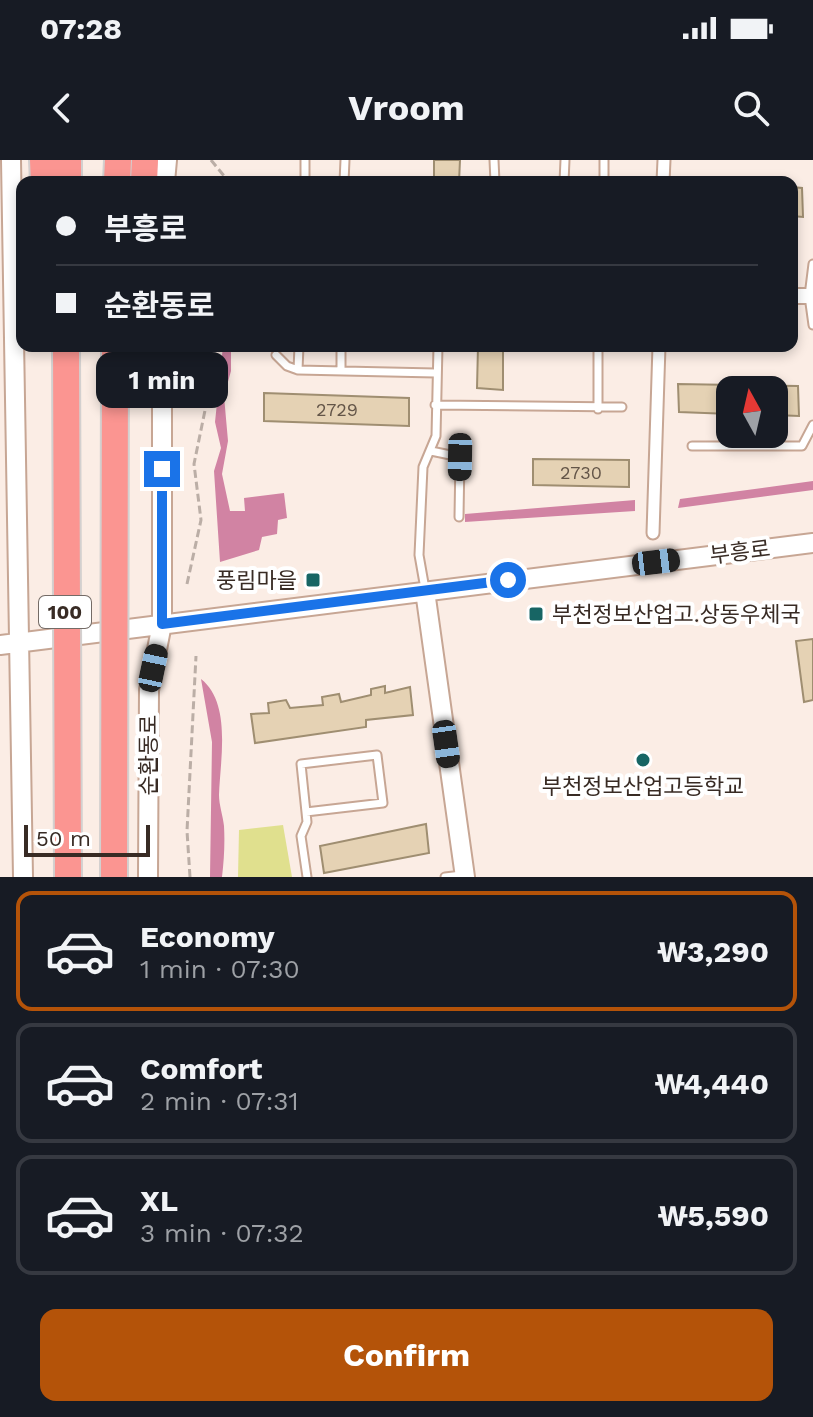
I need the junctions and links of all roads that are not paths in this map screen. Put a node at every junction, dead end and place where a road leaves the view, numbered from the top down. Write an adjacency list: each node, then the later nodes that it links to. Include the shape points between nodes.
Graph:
1 (11, 160): 29 (street)
2 (813, 264): 4 (lane)
3 (798, 296): 4 (street)
4 (809, 296): 5 (lane)
5 (813, 325)
6 (63, 352): 33 (highway, 100, bridge)
7 (117, 352): 34 (highway, 100, bridge)
8 (162, 352): 28 (street, 순환동로)
9 (299, 352): 15 (lane)
10 (341, 352): 16 (lane)
11 (437, 352): 17 (lane)
12 (598, 352): 20 (lane)
13 (659, 352): 25 (street)
14 (276, 355): 15 (lane)
15 (298, 370): 16 (lane)
16 (341, 371): 17 (lane)
17 (435, 373): 18 (lane)
18 (435, 405): 20 (lane); 23 (lane)
19 (622, 407): 20 (lane)
20 (598, 409)
21 (813, 425): 22 (lane, via 802,446)
22 (692, 446)
23 (431, 451): 24 (lane, via 460,457); 27 (lane, via 423,467 419,555)
24 (459, 517)
25 (653, 533)
26 (813, 543): 27 (street, 부흥로)
27 (425, 591): 28 (street, 부흥로); 31 (street)
28 (162, 624): 29 (street, 부흥로); 35 (street, 순환동로, via 149,690)
29 (9, 643): 32 (street)
30 (306, 812): 30 (lane, via 301,764 377,755 383,803); 36 (lane, via 301,836)
31 (464, 876): 37 (lane)
32 (23, 877)
33 (68, 877)
34 (114, 877)
35 (148, 877)
36 (307, 877)
37 (445, 877)

